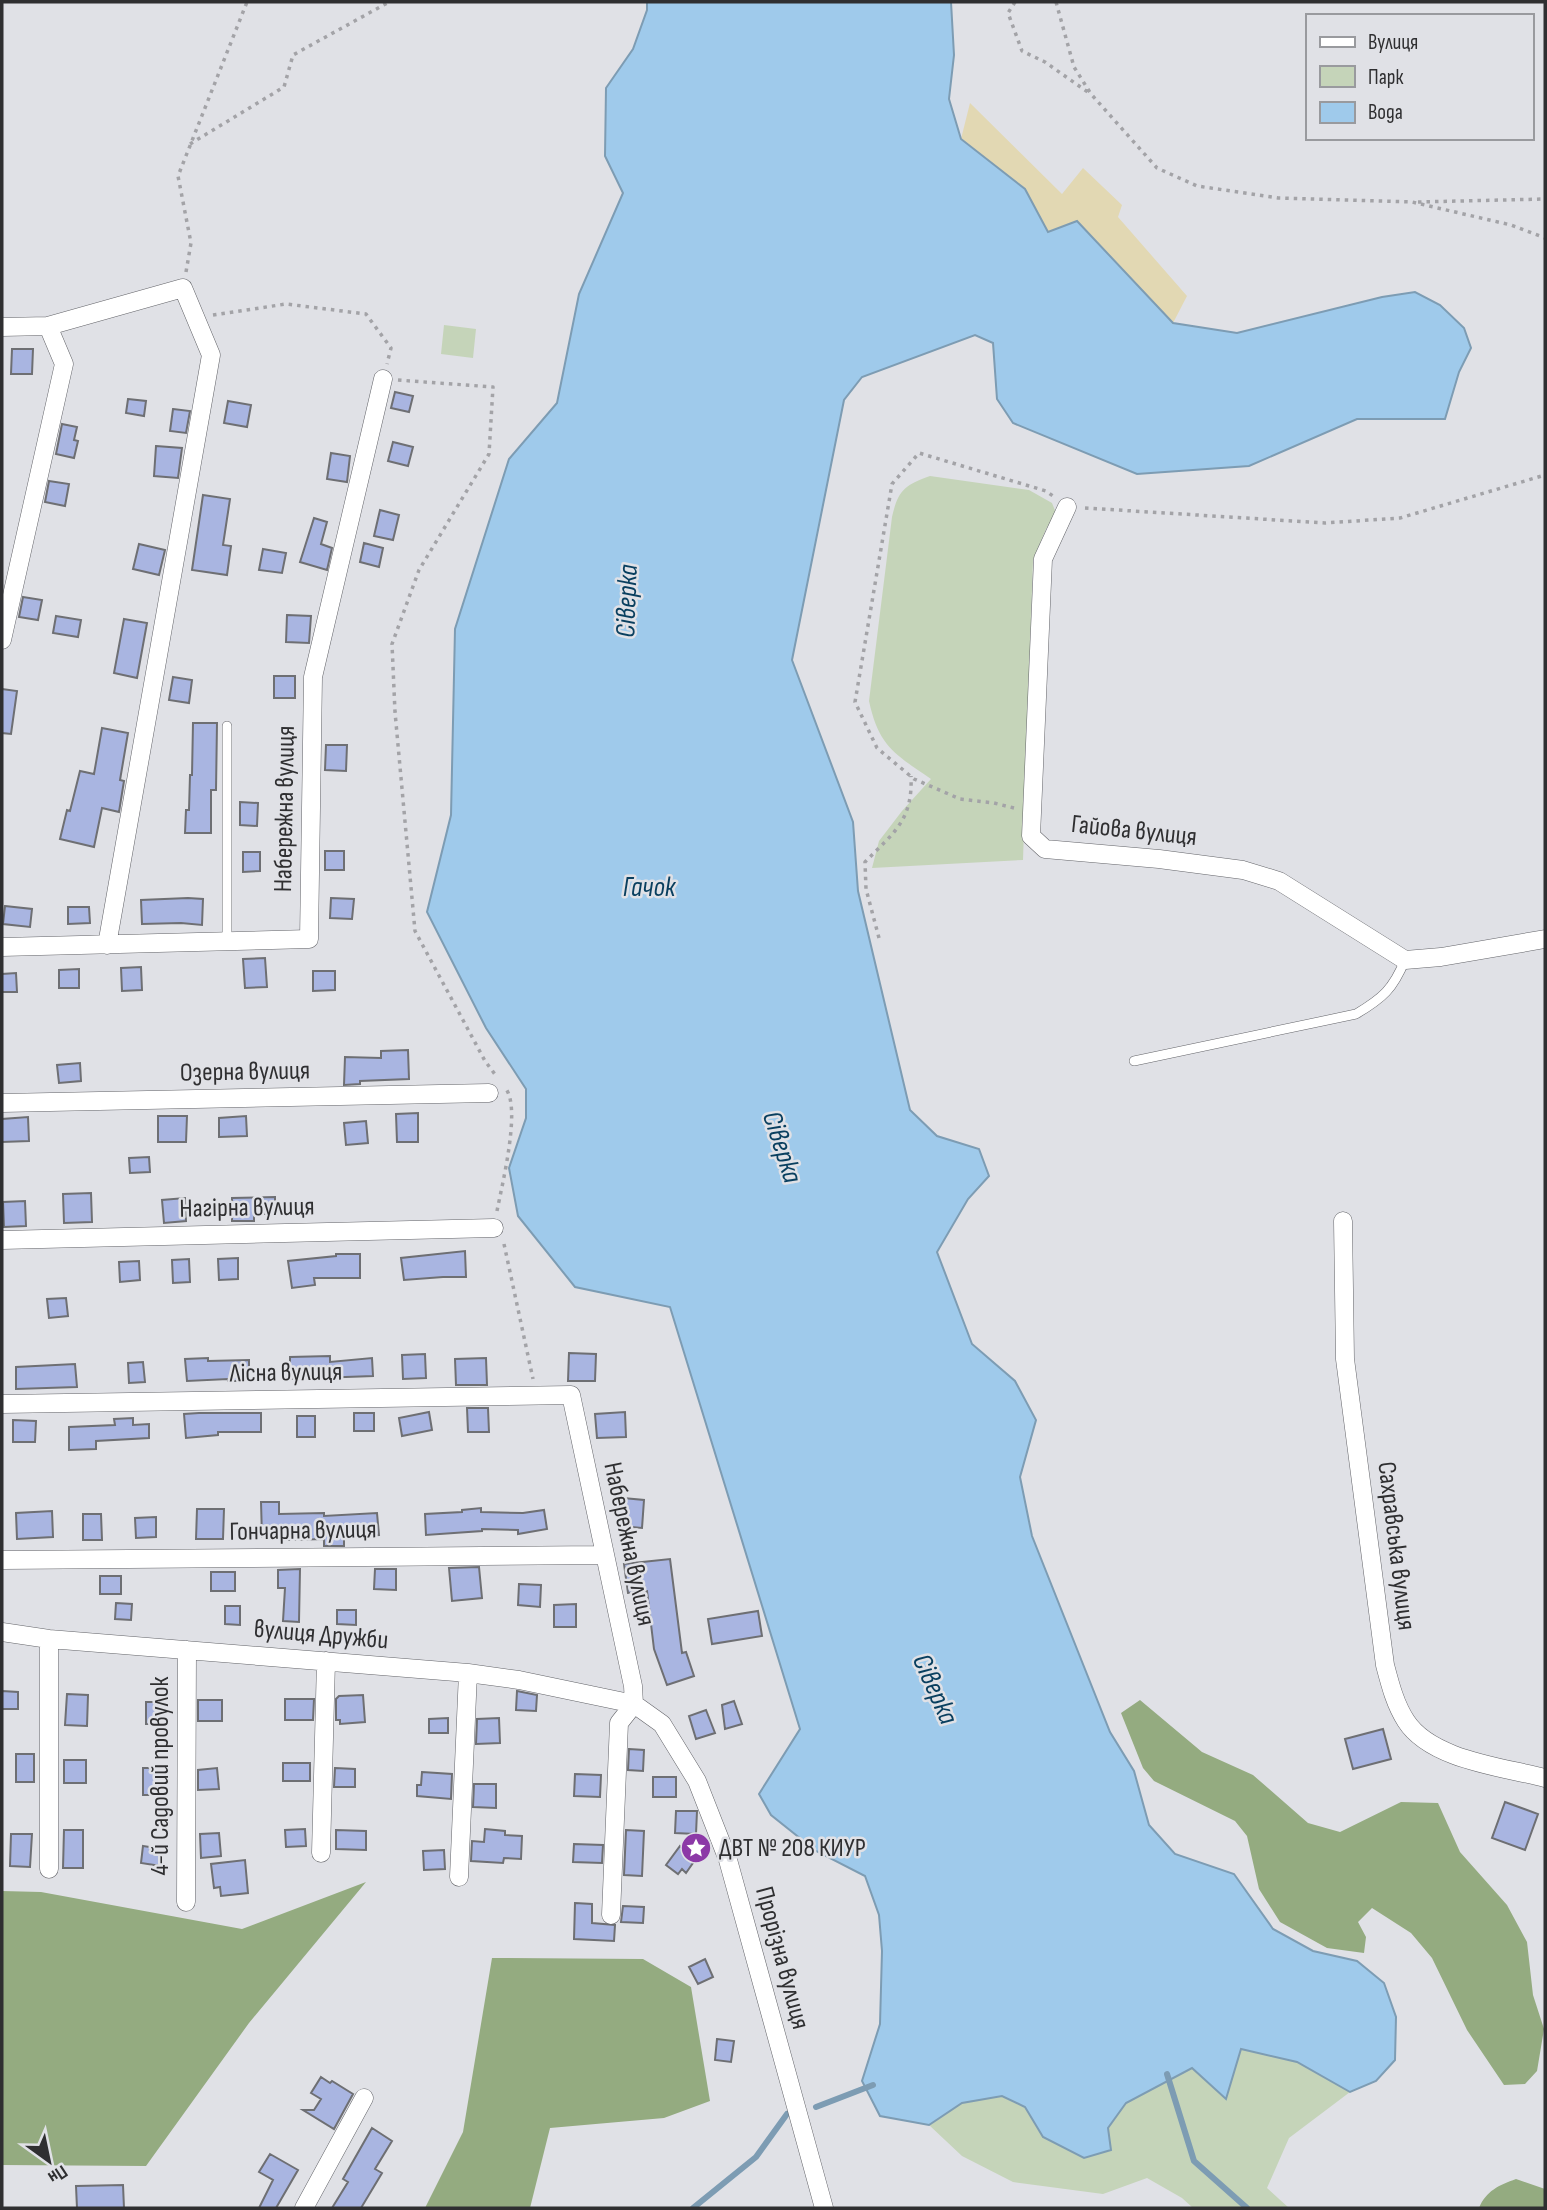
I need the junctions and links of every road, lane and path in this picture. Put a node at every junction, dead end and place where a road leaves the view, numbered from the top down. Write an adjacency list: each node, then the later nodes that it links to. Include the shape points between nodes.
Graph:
1 (247, 2): 6 (path)
2 (389, 2): 6 (path, via 293,55 284,86)
3 (1014, 2): 5 (path, via 1008,13 1022,51)
4 (1056, 2): 5 (path, via 1074,67)
5 (1091, 94): 8 (path, via 1157,168 1197,186 1278,198)
6 (188, 145): 10 (path, via 178,176 191,243)
7 (1545, 199): 8 (path)
8 (1412, 202): 9 (path)
9 (1545, 237)
10 (183, 288): 11 (street); 12 (street)
11 (196, 318): 14 (path, via 286,304 366,314 391,348); 24 (street, via 212,355)
12 (48, 326): 13 (street); 17 (street, via 64,364)
13 (2, 327)
14 (383, 379): 23 (street, Набережна вулиця, via 313,677 309,939); 31 (path, via 493,387 489,454 419,570 392,644 415,932 485,1060 510,1094 512,1123)
15 (1545, 475): 16 (path, via 1400,518 1325,523)
16 (1067, 506): 19 (path, via 1046,491 919,453 892,484 855,702 877,748); 20 (street, Гайова вулиця, via 1043,559)
17 (2, 640)
18 (227, 726): 23 (lane)
19 (911, 776): 20 (path, via 960,799 1012,807); 21 (path, via 912,790 902,824 865,862 866,889)
20 (1031, 816): 26 (street, Гайова вулиця, via 1031,836 1045,849 1243,870 1279,881)
21 (878, 938)
22 (1545, 939): 26 (street)
23 (227, 941): 24 (street, Набережна вулиця)
24 (107, 945): 25 (street, Набережна вулиця)
25 (2, 947)
26 (1405, 960): 27 (lane, via 1397,981 1381,999 1356,1014)
27 (1134, 1061)
28 (489, 1093): 29 (street, Озерна вулиця)
29 (2, 1103)
30 (1343, 1221): 44 (street, Сахравська вулиця, via 1345,1359 1385,1665 1394,1698 1407,1723 1427,1743 1456,1756)
31 (494, 1228): 32 (street, Нагірна вулиця); 33 (path, via 506,1247)
32 (2, 1240)
33 (536, 1395): 34 (street, Лісна вулиця); 35 (street, Лісна вулиця)
34 (571, 1395): 36 (street, Набережна вулиця)
35 (2, 1404)
36 (604, 1555): 37 (street, Гончарна вулиця); 43 (street, Набережна вулиця)
37 (2, 1560)
38 (2, 1632): 39 (street, вулиця Дружби)
39 (49, 1639): 40 (street, вулиця Дружби); 46 (street)
40 (187, 1650): 41 (street, вулиця Дружби); 48 (street, 4-й Садовий провулок)
41 (326, 1661): 42 (street, вулиця Дружби); 45 (street)
42 (468, 1673): 43 (street, вулиця Дружби); 47 (street)
43 (634, 1704): 49 (street, via 619,1723); 52 (street, Прорізна вулиця, via 662,1724 697,1781 728,1860)
44 (1545, 1778)
45 (321, 1853)
46 (49, 1869)
47 (459, 1877)
48 (186, 1902)
49 (611, 1915)
50 (364, 2098): 51 (street)
51 (304, 2208)
52 (824, 2208)

